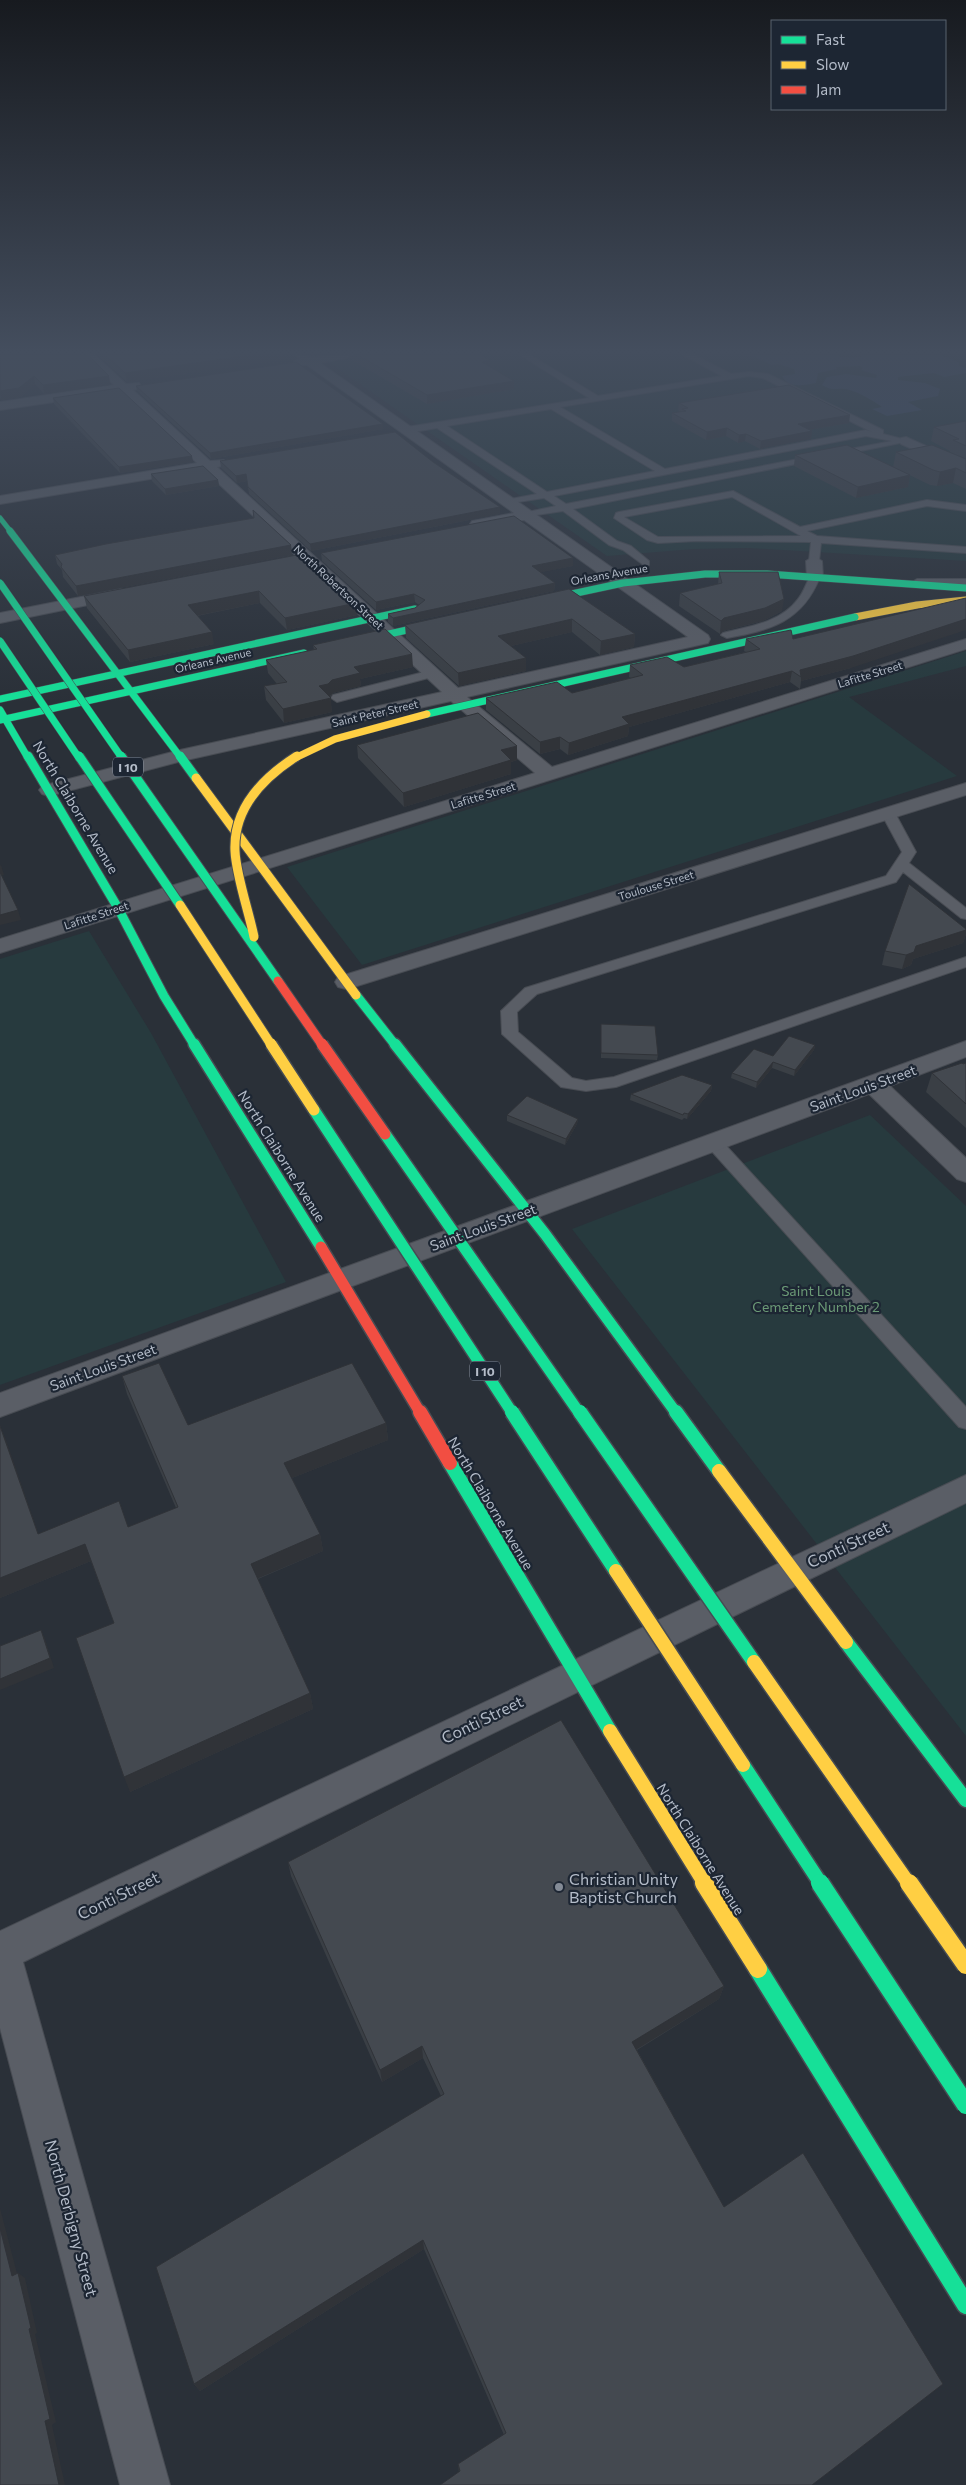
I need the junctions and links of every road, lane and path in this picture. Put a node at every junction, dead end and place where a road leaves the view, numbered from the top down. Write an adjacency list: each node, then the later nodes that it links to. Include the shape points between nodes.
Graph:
1 (172, 471): 13 (street)
2 (214, 471): 25 (street, North Robertson Street)
3 (464, 471): 14 (street)
4 (509, 471): 11 (lane)
5 (668, 471): 8 (lane)
6 (700, 471): 9 (lane)
7 (749, 471): 9 (lane)
8 (663, 472): 10 (lane, via 683,476); 11 (lane)
9 (722, 476): 10 (lane)
10 (682, 484): 12 (lane); 15 (lane)
11 (544, 494): 14 (lane); 15 (lane)
12 (706, 498): 20 (lane, via 734,494); 21 (lane, via 619,518 658,540)
13 (0, 500)
14 (508, 502): 17 (street)
15 (564, 507): 17 (lane); 22 (lane)
16 (966, 508): 20 (lane, via 927,503)
17 (526, 515): 19 (street); 30 (street)
18 (0, 518): 43 (main road)
19 (460, 528)
20 (799, 530): 21 (lane)
21 (816, 540): 23 (lane); 27 (lane)
22 (612, 543): 28 (lane); 29 (lane)
23 (966, 550)
24 (327, 553): 25 (street)
25 (308, 557): 26 (street); 46 (street, North Robertson Street)
26 (288, 561)
27 (814, 561): 34 (street)
28 (649, 562): 29 (main road, Orleans Avenue)
29 (623, 563): 30 (main road, Orleans Avenue)
30 (602, 568): 32 (main road, Orleans Avenue); 38 (street)
31 (936, 570): 33 (main road)
32 (584, 572)
33 (966, 572)
34 (814, 578): 35 (main road, Orleans Avenue); 38 (main road, Orleans Avenue, via 705,574); 49 (lane, via 811,588 785,619 764,628)
35 (883, 582): 36 (lane); 39 (main road, Orleans Avenue)
36 (966, 582)
37 (0, 583): 71 (main road, I 10, bridge)
38 (623, 583): 42 (main road, Orleans Avenue); 57 (street, Saint Peter Street, via 702,639)
39 (966, 588)
40 (132, 592): 43 (street)
41 (966, 600): 71 (main road, bridge, via 854,616 702,649 378,726 287,760 254,789 235,838)
42 (530, 603)
43 (65, 605): 45 (street); 54 (main road)
44 (431, 605): 46 (main road, Orleans Avenue)
45 (0, 618)
46 (373, 618): 48 (street, North Robertson Street); 54 (main road, Orleans Avenue)
47 (455, 619): 48 (main road)
48 (390, 634): 52 (main road); 55 (street, North Robertson Street)
49 (727, 635)
50 (0, 641): 88 (main road, I 10, bridge, via 168,887)
51 (966, 644): 62 (street, Lafitte Street)
52 (341, 645)
53 (312, 651): 56 (main road, Orleans Avenue)
54 (116, 673): 56 (main road); 59 (main road, Orleans Avenue)
55 (432, 674): 57 (street, North Robertson Street); 58 (lane)
56 (130, 691): 60 (main road, Orleans Avenue); 61 (main road)
57 (456, 695): 61 (street, Saint Peter Street); 62 (street, North Robertson Street)
58 (337, 698)
59 (0, 699)
60 (2, 716): 64 (main road, North Claiborne Avenue)
61 (180, 756): 64 (street, Saint Peter Street); 67 (main road)
62 (549, 775): 67 (street, Lafitte Street)
63 (966, 789): 65 (street, Toulouse Street)
64 (49, 790): 68 (main road, North Claiborne Avenue)
65 (888, 813): 66 (lane, via 909,852); 73 (street, Toulouse Street)
66 (902, 864): 69 (lane); 72 (lane, via 891,879 531,991 509,1011 510,1034 566,1082 586,1086 616,1082)
67 (259, 866): 68 (street, Lafitte Street); 73 (main road)
68 (118, 908): 70 (street, Lafitte Street); 79 (main road, North Claiborne Avenue, via 164,996)
69 (966, 914)
70 (0, 946)
71 (257, 950): 87 (main road, I 10, bridge)
72 (966, 962)
73 (346, 982): 78 (main road)
74 (966, 1050): 75 (street, Saint Louis Street)
75 (873, 1084): 76 (street, Saint Louis Street); 77 (street)
76 (714, 1143): 78 (street, Saint Louis Street); 81 (lane)
77 (966, 1173)
78 (527, 1211): 79 (street, Saint Louis Street); 83 (main road)
79 (341, 1280): 80 (street, Saint Louis Street); 84 (main road, North Claiborne Avenue)
80 (0, 1405)
81 (966, 1421)
82 (966, 1488): 83 (street, Conti Street)
83 (792, 1570): 84 (street, Conti Street); 85 (main road)
84 (575, 1674): 86 (street, Conti Street); 89 (main road, North Claiborne Avenue)
85 (966, 1800)
86 (0, 1952): 90 (street, North Derbigny Street)
87 (966, 1965)
88 (966, 2105)
89 (966, 2305)
90 (144, 2485)

